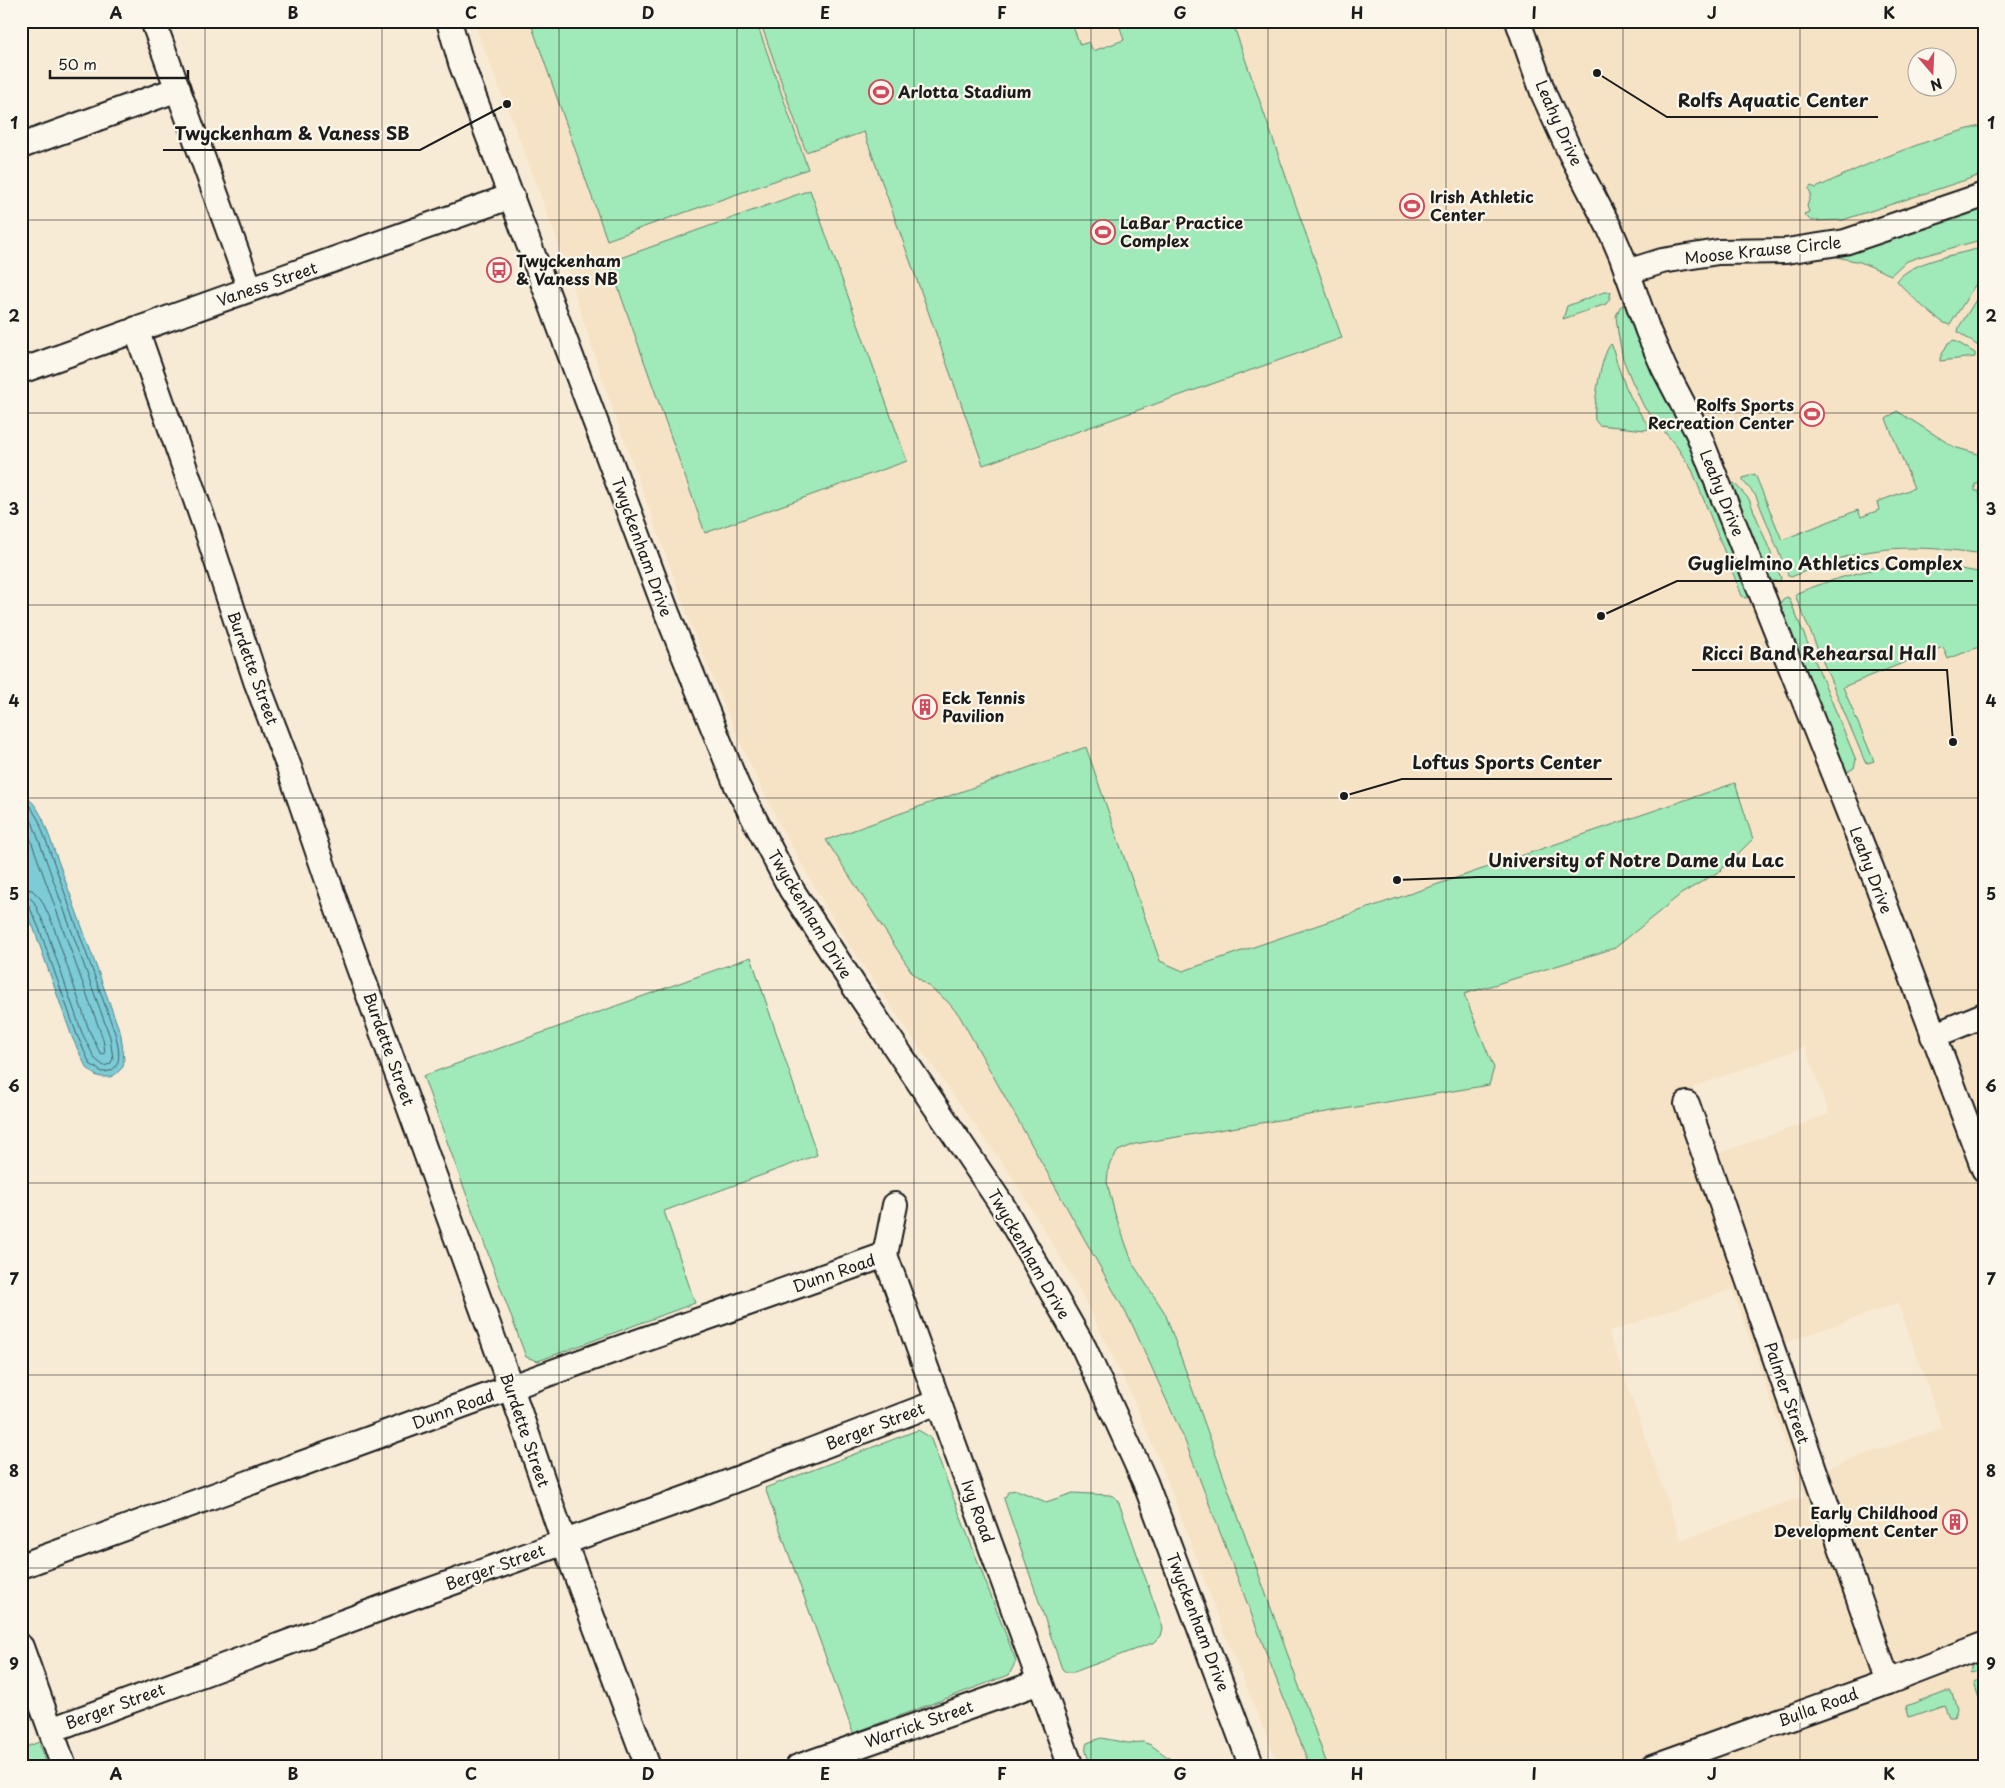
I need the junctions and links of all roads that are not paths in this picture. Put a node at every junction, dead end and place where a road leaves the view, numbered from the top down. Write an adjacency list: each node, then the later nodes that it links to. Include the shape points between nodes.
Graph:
1 (153, 21): 4 (street)
2 (448, 21): 7 (street, Twyckenham Drive)
3 (1518, 21): 8 (street, Leahy Drive, via 1544,94 1610,229)
4 (178, 89): 5 (street); 9 (street)
5 (21, 146)
6 (1984, 195): 8 (street, Moose Krause Circle, via 1845,242 1786,251 1718,252 1662,261)
7 (512, 196): 9 (street, Vaness Street); 31 (street, Twyckenham Drive, via 667,614 736,786 791,889 1002,1205 1084,1348 1145,1482)
8 (1627, 272): 13 (street, Leahy Drive, via 1656,350 1698,433 1875,878)
9 (250, 289): 10 (street, Vaness Street)
10 (136, 329): 11 (street, Vaness Street); 18 (street, Burdette Street, via 256,681)
11 (21, 371)
12 (1984, 1015): 13 (street)
13 (1933, 1036): 15 (street, Leahy Drive)
14 (1687, 1104): 25 (street, Palmer Street)
15 (1984, 1169)
16 (896, 1206): 17 (street)
17 (885, 1255): 18 (street, Dunn Road); 19 (street, Ivy Road)
18 (511, 1388): 20 (street, Burdette Street); 21 (street, Dunn Road)
19 (938, 1402): 20 (street, Berger Street); 24 (street, Ivy Road)
20 (564, 1542): 26 (street, Berger Street); 28 (street, Burdette Street)
21 (21, 1566)
22 (1984, 1645): 25 (street, Bulla Road)
23 (21, 1647): 26 (street)
24 (1040, 1682): 29 (street, Warrick Street); 30 (street, Ivy Road)
25 (1888, 1682): 32 (street, Bulla Road)
26 (51, 1730): 27 (street)
27 (64, 1767)
28 (648, 1767)
29 (798, 1767)
30 (1071, 1767)
31 (1252, 1767)
32 (1652, 1767)

